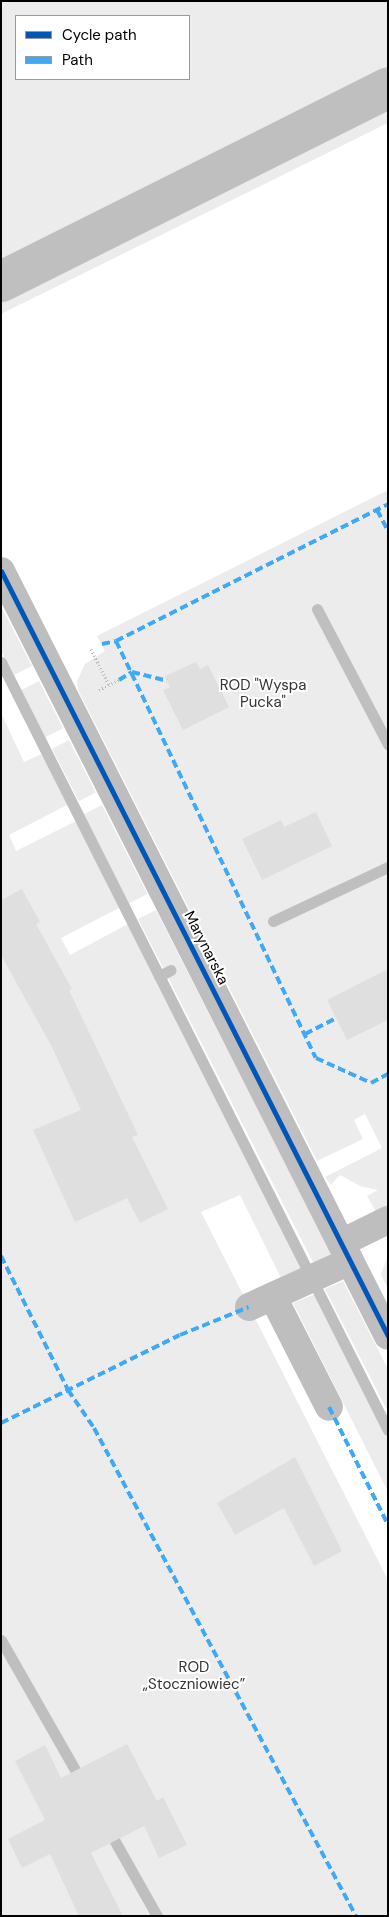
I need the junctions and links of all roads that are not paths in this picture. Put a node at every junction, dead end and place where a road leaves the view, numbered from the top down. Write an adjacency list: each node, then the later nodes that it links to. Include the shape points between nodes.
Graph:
1 (1, 572): 3 (street, Marynarska)
2 (388, 1220): 3 (street)
3 (343, 1258): 4 (street); 6 (street, Marynarska)
4 (278, 1295): 5 (street); 7 (street)
5 (249, 1306)
6 (388, 1336)
7 (329, 1407)

